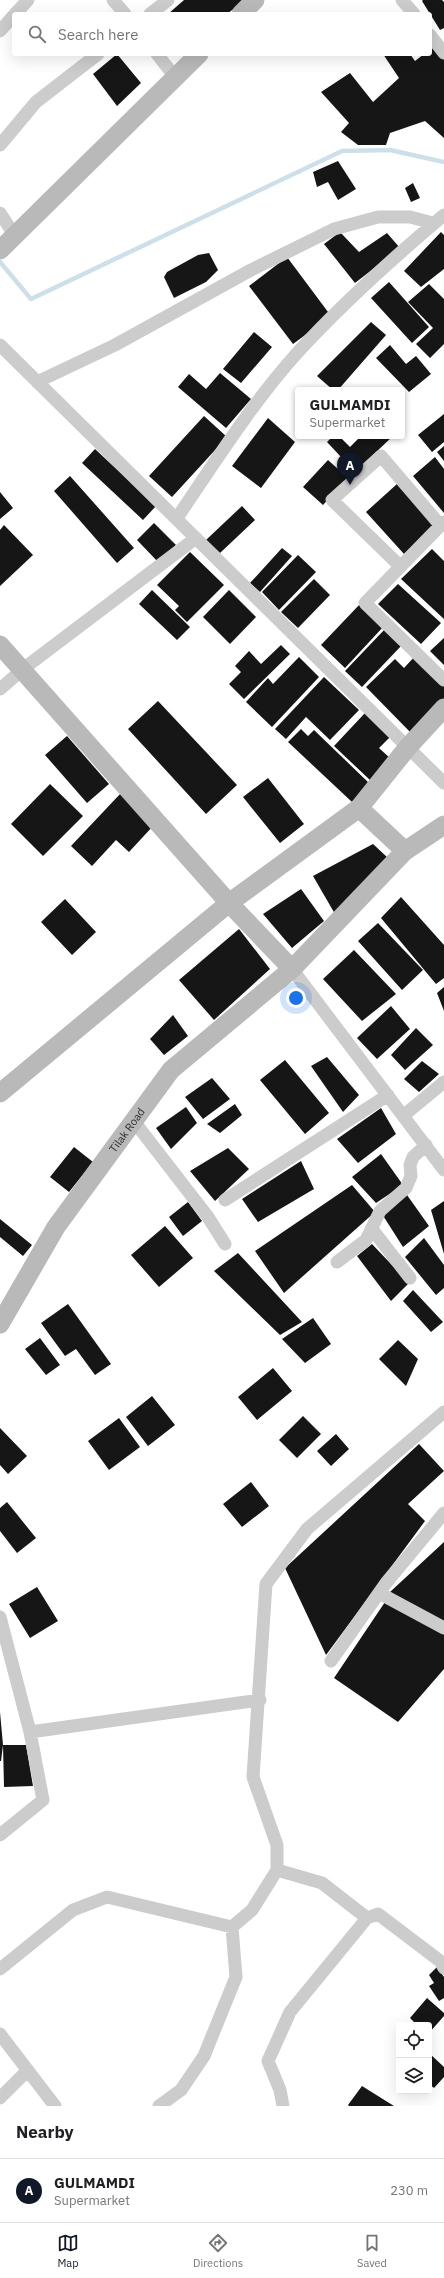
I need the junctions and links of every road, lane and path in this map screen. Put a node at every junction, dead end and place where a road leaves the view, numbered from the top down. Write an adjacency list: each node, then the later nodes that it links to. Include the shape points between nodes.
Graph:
1 (28, 0): 6 (street)
2 (114, 0): 7 (street)
3 (168, 0): 8 (street)
4 (256, 0): 9 (street)
5 (402, 0): 10 (street)
6 (15, 12)
7 (123, 12)
8 (153, 12)
9 (243, 12)
10 (412, 12)
11 (432, 37): 12 (street)
12 (444, 52)
13 (95, 56): 17 (street, via 36,102)
14 (159, 56): 16 (street)
15 (197, 56): 16 (street)
16 (175, 77): 20 (street)
17 (0, 145)
18 (0, 213): 20 (street)
19 (441, 219): 22 (street, via 378,217 334,229 251,270 115,345); 23 (street, via 358,291 298,352 237,430)
20 (7, 244)
21 (0, 345): 22 (street)
22 (37, 382): 23 (street)
23 (177, 518): 25 (street)
24 (442, 524): 26 (street); 26 (street, via 382,456 332,500)
25 (196, 538): 28 (street); 32 (street)
26 (400, 566): 29 (street, via 365,603)
27 (0, 645): 28 (street)
28 (23, 669): 30 (street); 37 (street)
29 (444, 680)
30 (0, 689)
31 (444, 708): 32 (street)
32 (408, 747): 33 (street); 34 (street)
33 (444, 783)
34 (359, 808): 36 (street); 37 (street)
35 (444, 825): 36 (street, Tilak Road)
36 (405, 851): 38 (street, Tilak Road)
37 (228, 903): 38 (street); 40 (street)
38 (292, 969): 41 (street); 43 (street, Tilak Road, via 171,1070)
39 (444, 1082): 42 (street)
40 (0, 1093)
41 (388, 1095): 42 (street); 46 (street)
42 (403, 1116): 44 (street)
43 (133, 1120): 48 (street, via 208,1217); 51 (street, Tilak Road, via 56,1227)
44 (426, 1145): 45 (street); 47 (street, via 412,1157 411,1176 406,1188 380,1211)
45 (444, 1170)
46 (225, 1200)
47 (372, 1229): 49 (street, via 366,1240); 50 (street)
48 (225, 1244)
49 (337, 1262)
50 (410, 1278)
51 (0, 1324)
52 (444, 1412): 58 (street, via 308,1529 266,1584)
53 (444, 1513): 54 (street)
54 (379, 1593): 56 (street); 57 (street)
55 (0, 1617): 59 (street)
56 (444, 1628)
57 (331, 1661)
58 (260, 1700): 59 (street); 61 (street, via 253,1777 277,1845)
59 (30, 1732): 60 (street, via 43,1800)
60 (0, 1835)
61 (277, 1870): 62 (street, via 322,1883); 63 (street, via 252,1910)
62 (367, 1918): 64 (street, via 378,1914 440,1961); 72 (street, via 290,2012 268,2061 280,2090)
63 (232, 1927): 65 (street, via 107,1896 73,1910); 69 (street, via 236,1977 204,2056)
64 (444, 1968)
65 (0, 1969)
66 (0, 2034): 67 (street)
67 (27, 2072): 68 (street); 70 (street)
68 (0, 2098)
69 (174, 2100): 71 (street)
70 (55, 2106)
71 (159, 2106)
72 (283, 2106)

